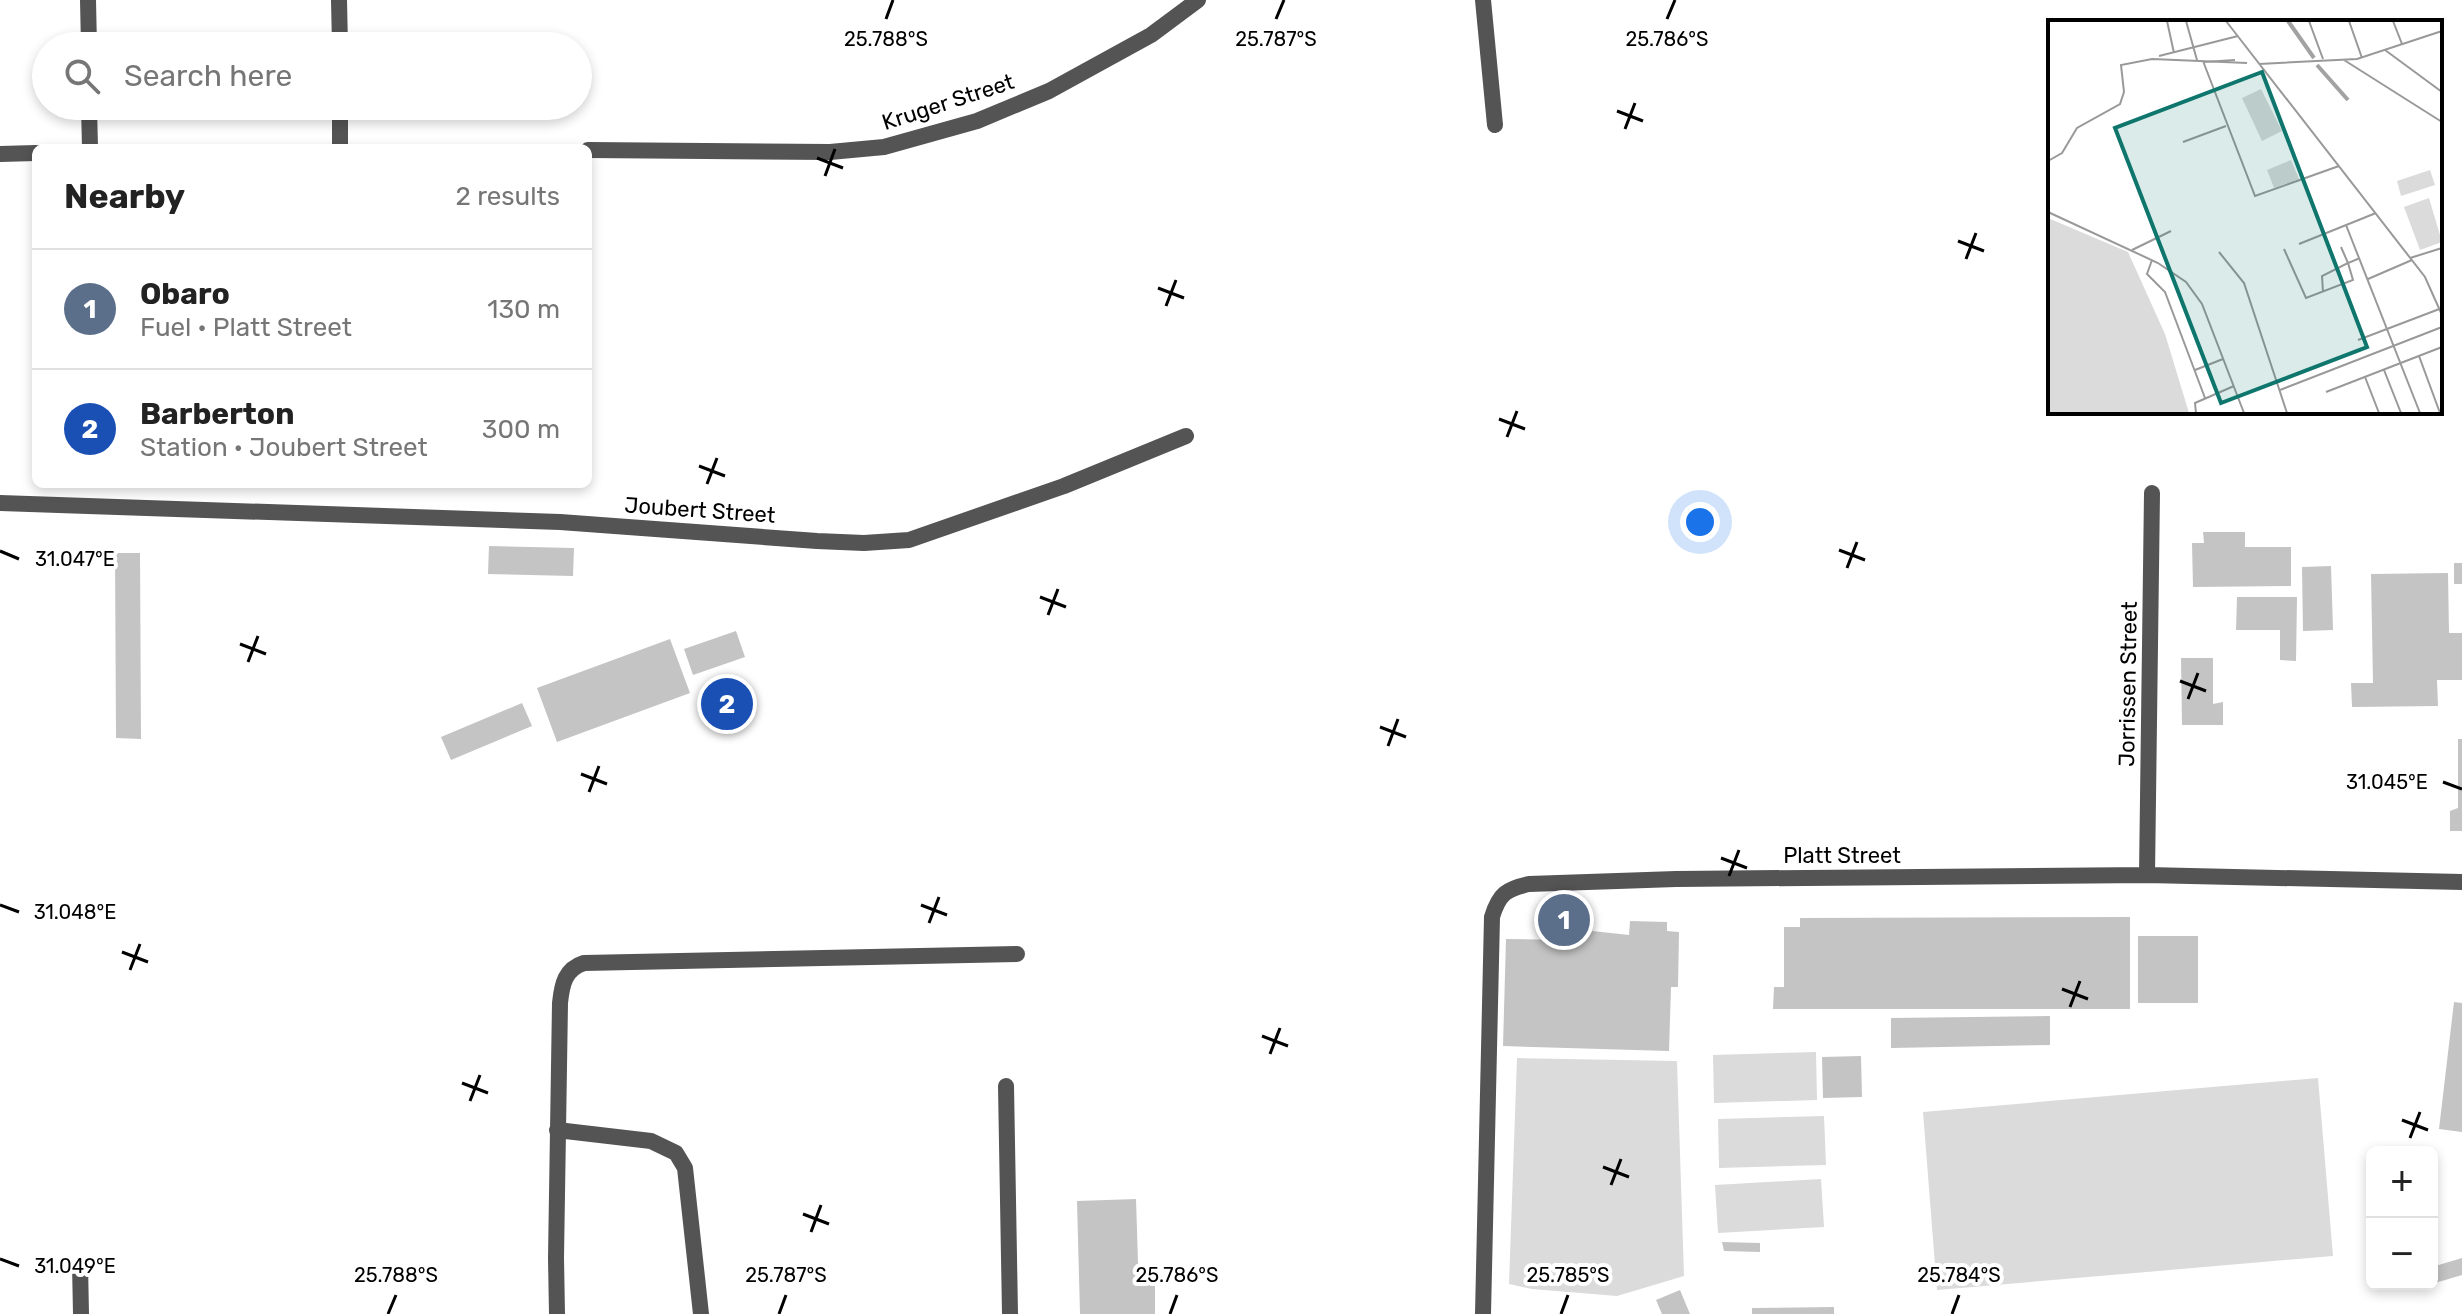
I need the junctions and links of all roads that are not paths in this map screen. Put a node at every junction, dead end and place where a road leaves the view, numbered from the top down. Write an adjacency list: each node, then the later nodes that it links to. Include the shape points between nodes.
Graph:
1 (88, 0): 5 (street)
2 (339, 0): 6 (street)
3 (1198, 0): 12 (street, Kruger Street, via 1151,35 1049,91 977,121 884,147 830,152)
4 (1483, 0): 9 (street)
5 (89, 32)
6 (340, 32)
7 (89, 120): 10 (street)
8 (340, 120): 11 (street)
9 (1495, 125)
10 (90, 144)
11 (340, 144)
12 (592, 150)
13 (32, 153): 14 (street)
14 (0, 154)
15 (1186, 436): 17 (street, Joubert Street, via 940,531 909,540 864,543 560,522)
16 (2152, 493): 18 (street, Jorrissen Street)
17 (0, 503)
18 (2147, 875): 19 (street, Platt Street); 28 (street, Platt Street, via 1676,879 1508,889 1492,917)
19 (2462, 882)
20 (1017, 954): 22 (street, via 575,966 562,981)
21 (1006, 1086): 27 (street)
22 (557, 1130): 25 (street); 26 (street, via 651,1141 676,1153 685,1168)
23 (80, 1264): 24 (street)
24 (81, 1314)
25 (557, 1314)
26 (701, 1314)
27 (1010, 1314)
28 (1483, 1314)

